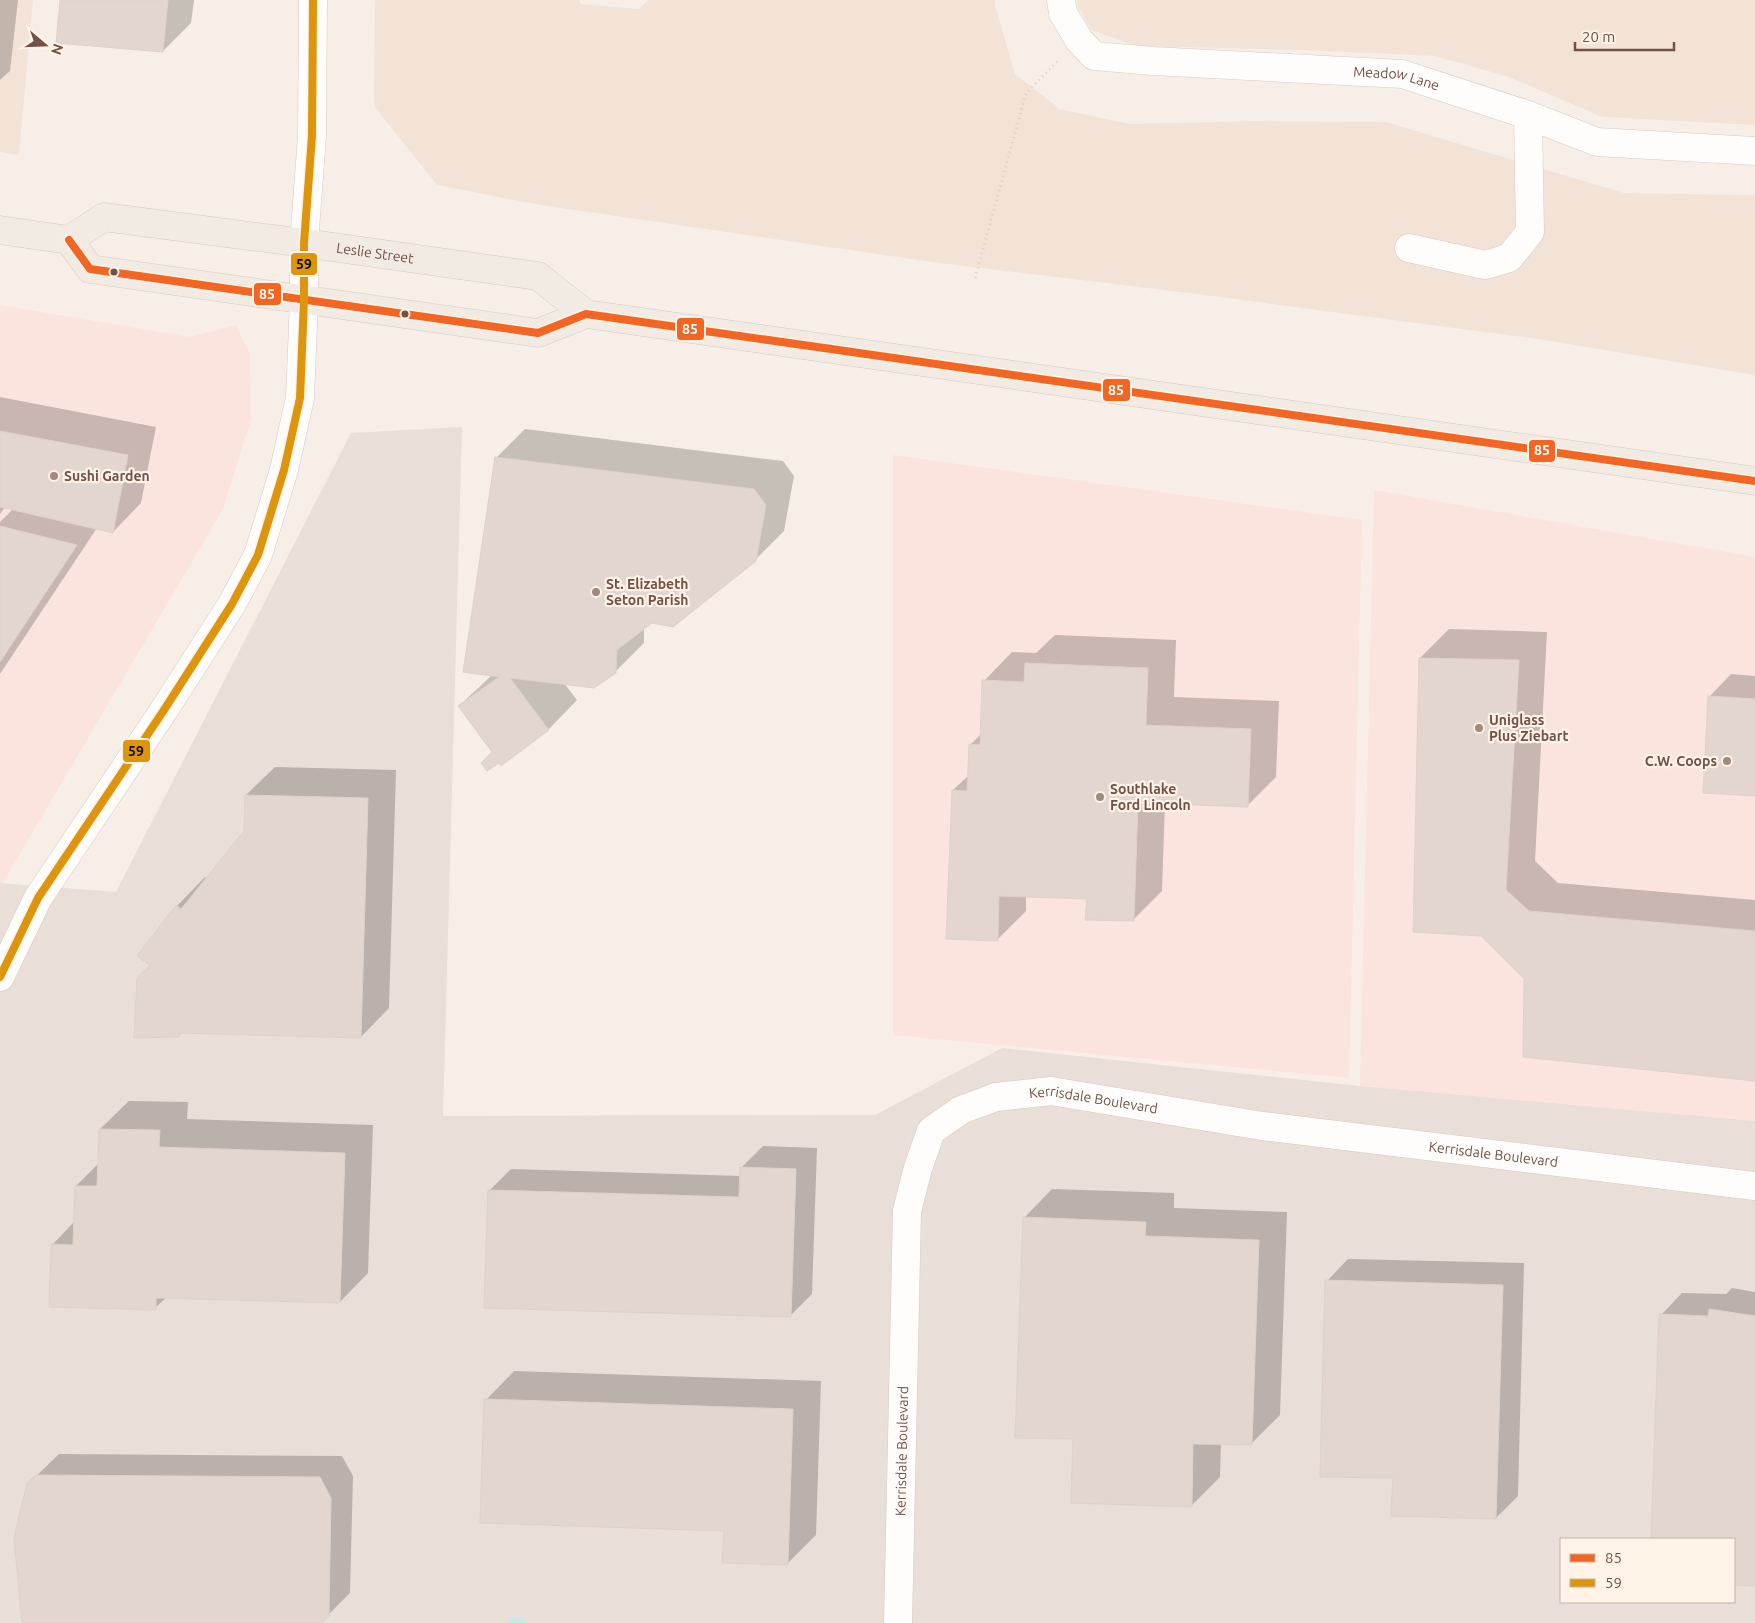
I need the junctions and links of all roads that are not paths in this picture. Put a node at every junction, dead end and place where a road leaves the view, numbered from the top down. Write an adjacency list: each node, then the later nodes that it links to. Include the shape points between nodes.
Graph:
1 (313, 0): 7 (street, via 312,136)
2 (1061, 0): 3 (street, Meadow Lane, via 1063,13 1094,56 1402,74)
3 (1528, 115): 4 (street, Meadow Lane, via 1596,142); 8 (street, via 1530,232 1509,258 1485,265)
4 (1755, 151)
5 (0, 230): 6 (main road)
6 (69, 240): 7 (main road, Leslie Street, via 104,216); 9 (main road, via 90,269)
7 (304, 242): 9 (street); 10 (main road, Leslie Street, via 538,276)
8 (1409, 248)
9 (304, 300): 10 (main road, via 538,333); 12 (street, via 300,398 284,470 258,555 232,604 38,898)
10 (586, 314): 11 (main road)
11 (1755, 481)
12 (0, 976)
13 (1755, 1186): 14 (street, Kerrisdale Boulevard, via 1262,1126 1051,1091 996,1097 961,1110 931,1131 907,1211)
14 (898, 1623)

